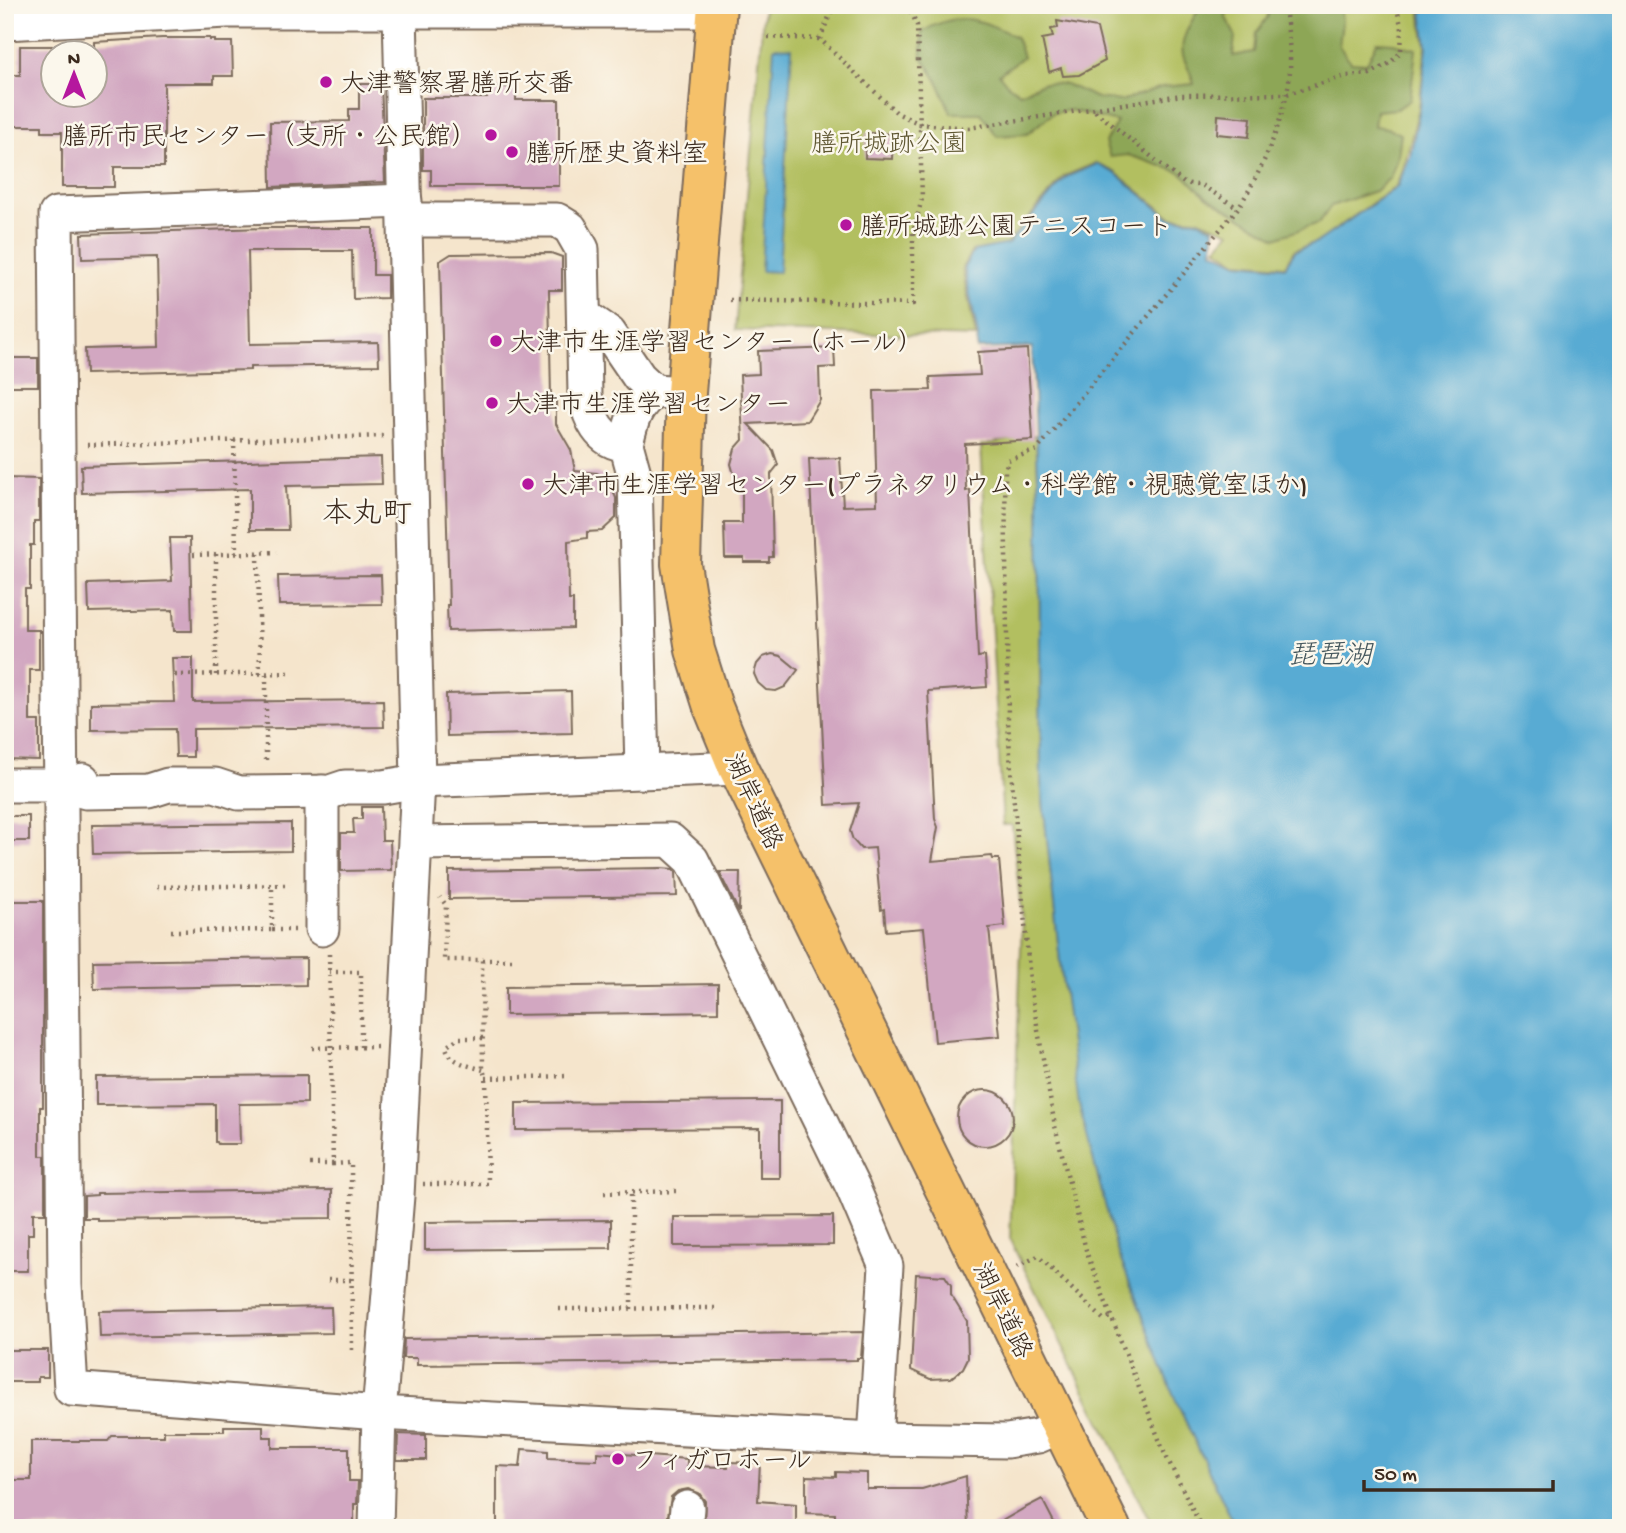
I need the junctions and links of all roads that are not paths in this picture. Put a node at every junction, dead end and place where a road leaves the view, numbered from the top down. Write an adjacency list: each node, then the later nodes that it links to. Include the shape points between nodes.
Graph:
1 (227, 8): 4 (street); 5 (street)
2 (504, 8): 3 (street); 4 (street)
3 (717, 8): 8 (main road, 湖岸道路)
4 (400, 10): 6 (street)
5 (5, 23)
6 (406, 210): 7 (street, via 556,220 570,228 582,248); 12 (street); 14 (street, via 56,214)
7 (584, 316): 8 (street, via 609,332 639,377); 9 (street, via 589,416 604,436)
8 (670, 392): 9 (street, via 640,403); 10 (main road, 湖岸道路, via 681,564 695,650)
9 (626, 444): 11 (street, via 635,477)
10 (738, 768): 11 (street); 19 (main road, 湖岸道路)
11 (642, 772): 12 (street)
12 (418, 781): 14 (street, via 383,775 257,781 231,773 151,773 138,779 86,779); 15 (street); 16 (street)
13 (5, 785): 14 (street)
14 (61, 785): 15 (street, via 86,792 215,785 239,793); 18 (street, via 65,1284 71,1390)
15 (322, 792): 17 (street)
16 (416, 842): 18 (street, via 397,1183); 20 (street, via 670,840 692,860 853,1188 886,1266)
17 (322, 929)
18 (366, 1412): 20 (street); 21 (street)
19 (1061, 1426): 20 (street, via 1007,1441); 22 (main road, 湖岸道路)
20 (875, 1438)
21 (376, 1528)
22 (1111, 1528)

